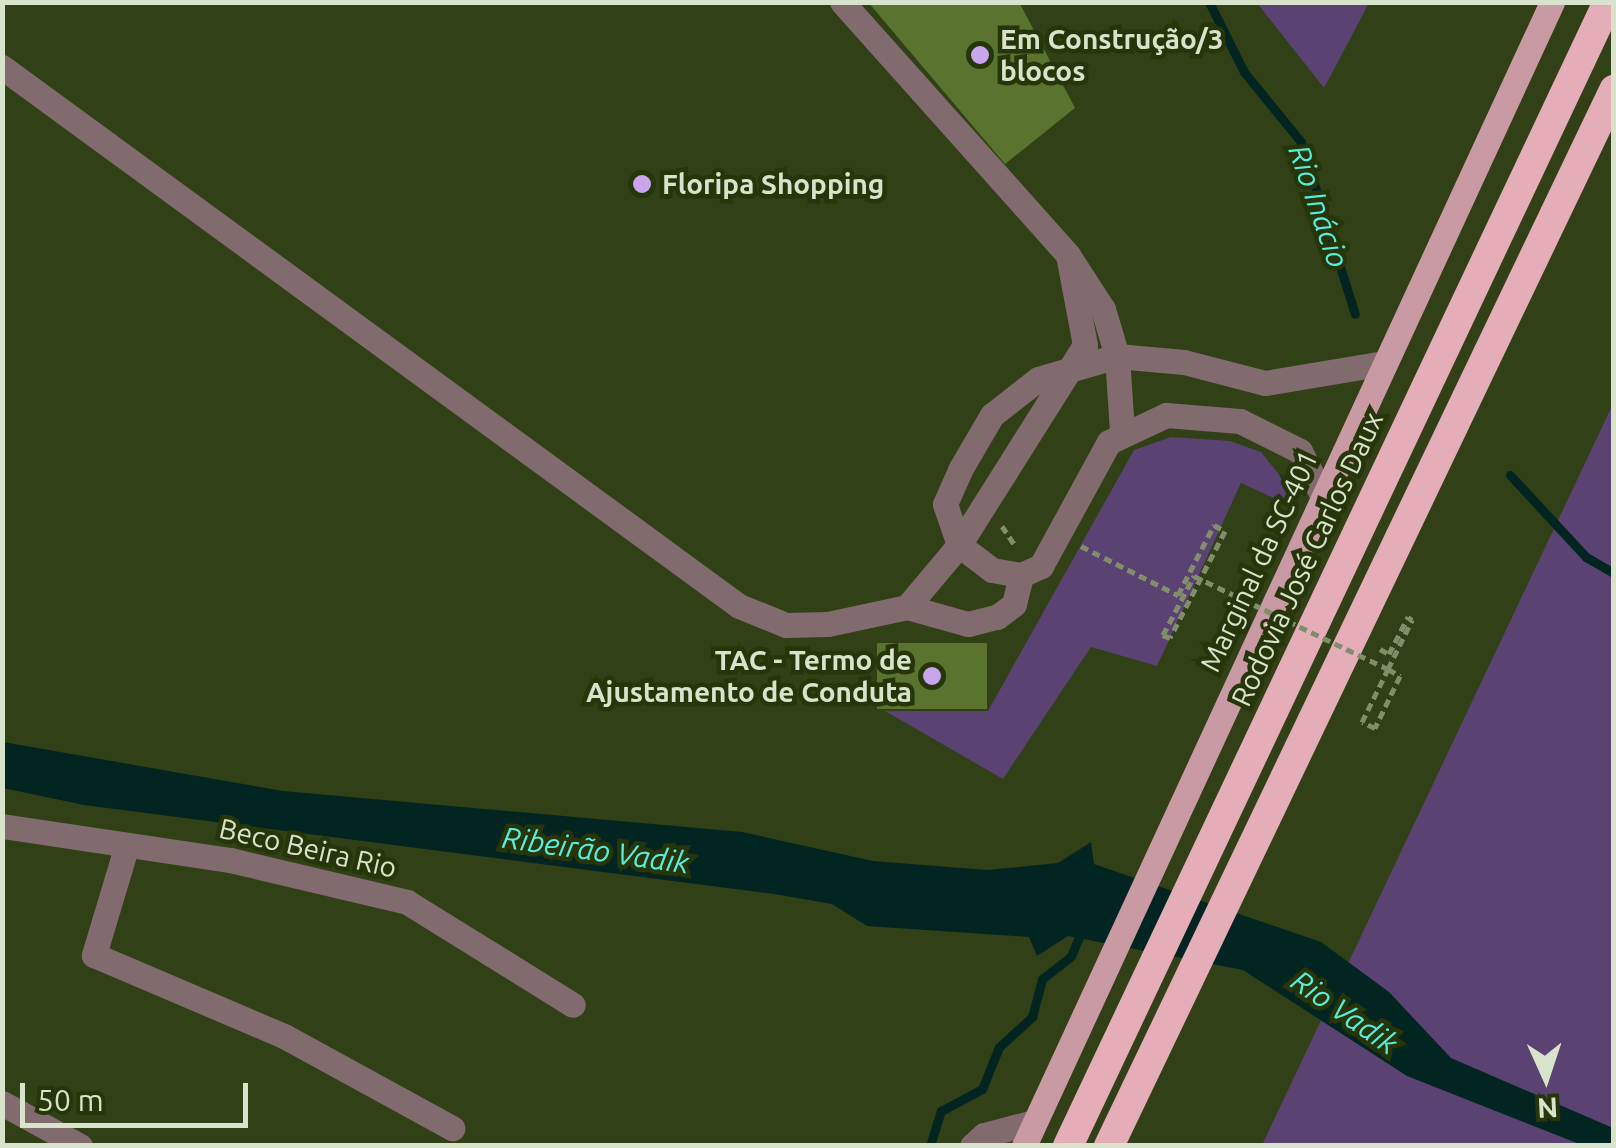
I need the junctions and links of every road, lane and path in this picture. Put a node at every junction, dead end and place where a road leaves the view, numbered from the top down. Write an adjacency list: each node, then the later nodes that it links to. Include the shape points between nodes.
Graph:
1 (842, 2): 6 (lane)
2 (1552, 2): 9 (main road, Marginal da SC-401)
3 (1608, 2): 26 (highway, Rodovia José Carlos Daux)
4 (2, 67): 15 (lane, via 739,606 786,625)
5 (1614, 90): 27 (highway)
6 (1068, 255): 7 (lane, via 1103,309); 8 (lane, via 1085,325)
7 (1117, 356): 8 (lane); 9 (lane, via 1184,362 1265,382); 10 (lane)
8 (1076, 363): 13 (lane); 13 (lane, via 1038,379 992,416 945,504)
9 (1386, 363): 11 (main road, Marginal da SC-401)
10 (1122, 432): 11 (lane, via 1166,416 1240,421 1300,451); 12 (lane, via 1109,442)
11 (1322, 495): 23 (main road, Marginal da SC-401)
12 (1056, 534): 14 (lane, via 1041,566); 17 (path, bridge, via 1178,595 1214,525 1225,531 1170,638 1163,635 1194,576)
13 (959, 545): 14 (lane, via 992,570); 15 (lane)
14 (1020, 575): 15 (lane, via 1014,604 997,617 968,624)
15 (907, 608)
16 (1412, 620): 17 (path)
17 (1388, 669): 17 (path, bridge, via 1362,722 1375,728 1400,676)
18 (2, 826): 19 (lane, Beco Beira Rio)
19 (126, 848): 20 (lane, Beco Beira Rio, via 230,860 407,902); 22 (lane, via 94,955 284,1036)
20 (573, 1005)
21 (2, 1103): 24 (lane)
22 (452, 1128)
23 (1029, 1134): 25 (lane, via 984,1135)
24 (80, 1146)
25 (972, 1146)
26 (1068, 1146)
27 (1109, 1146)

